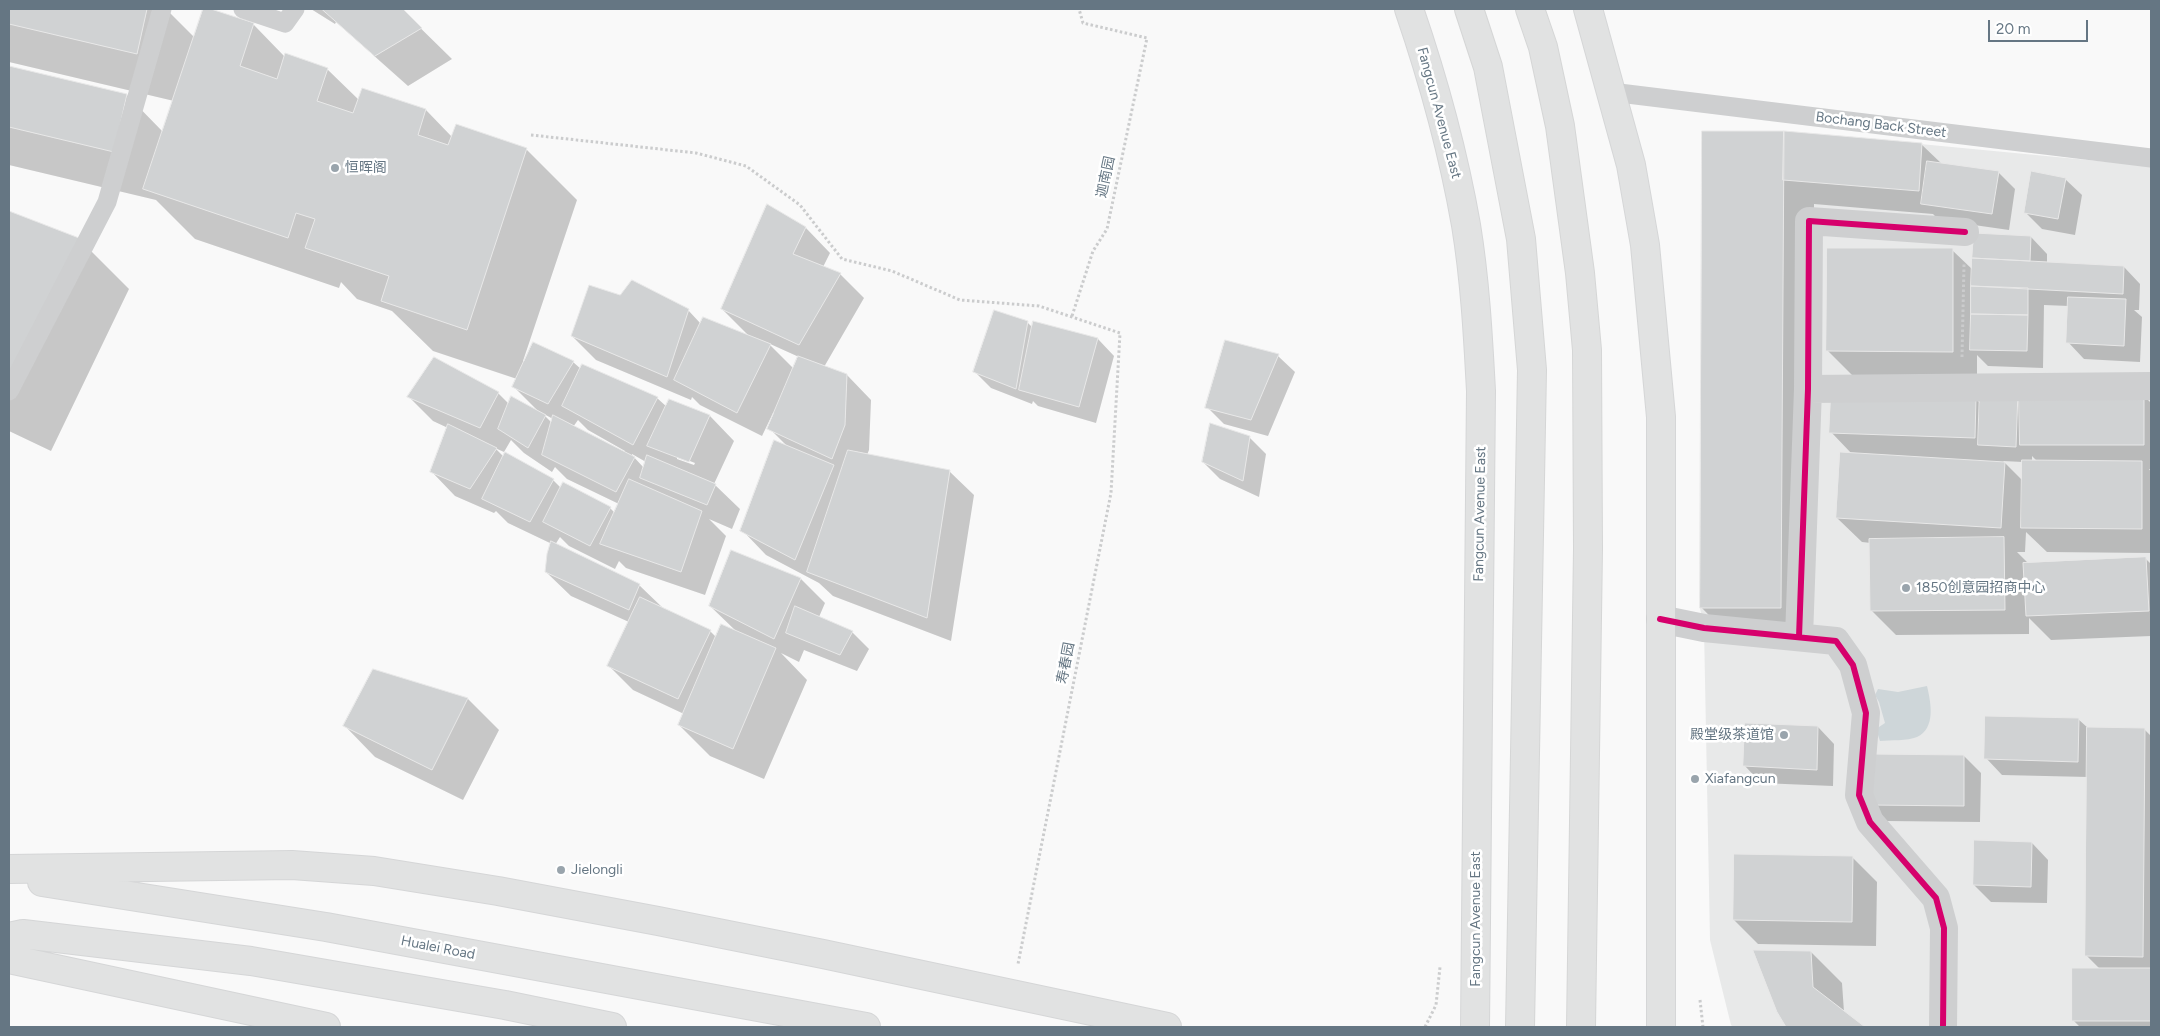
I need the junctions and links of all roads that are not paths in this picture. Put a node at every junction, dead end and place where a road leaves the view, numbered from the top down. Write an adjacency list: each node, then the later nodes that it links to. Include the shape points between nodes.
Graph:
1 (162, 9): 13 (lane, via 106,202)
2 (243, 9): 3 (lane, via 285,23)
3 (295, 9)
4 (1409, 9): 24 (main road, Fangcun Avenue East, via 1449,147 1466,225 1477,308 1481,400)
5 (1469, 9): 25 (main road, via 1488,67 1521,240 1532,370)
6 (1530, 9): 26 (main road, via 1543,47 1570,190 1587,350 1588,549)
7 (1588, 9): 8 (main road)
8 (1611, 92): 9 (lane, Bochang Back Street); 14 (main road, via 1631,165 1645,246 1661,417)
9 (2151, 158)
10 (1965, 232): 12 (street, via 1809,221)
11 (2151, 386): 12 (street)
12 (1808, 389): 15 (street)
13 (9, 391)
14 (1660, 619): 15 (street, via 1704,628); 27 (main road)
15 (1799, 637): 28 (street, via 1836,640 1853,665 1866,713 1859,795 1870,822 1936,898 1944,928)
16 (9, 869): 23 (main road, via 292,865 374,871 658,921)
17 (9, 876): 22 (main road, Hualei Road, via 326,927)
18 (9, 936): 21 (main road, via 23,934 251,961)
19 (9, 959): 20 (main road)
20 (326, 1027)
21 (612, 1027)
22 (866, 1027)
23 (1167, 1027)
24 (1475, 1027)
25 (1520, 1027)
26 (1581, 1027)
27 (1661, 1027)
28 (1943, 1027)

